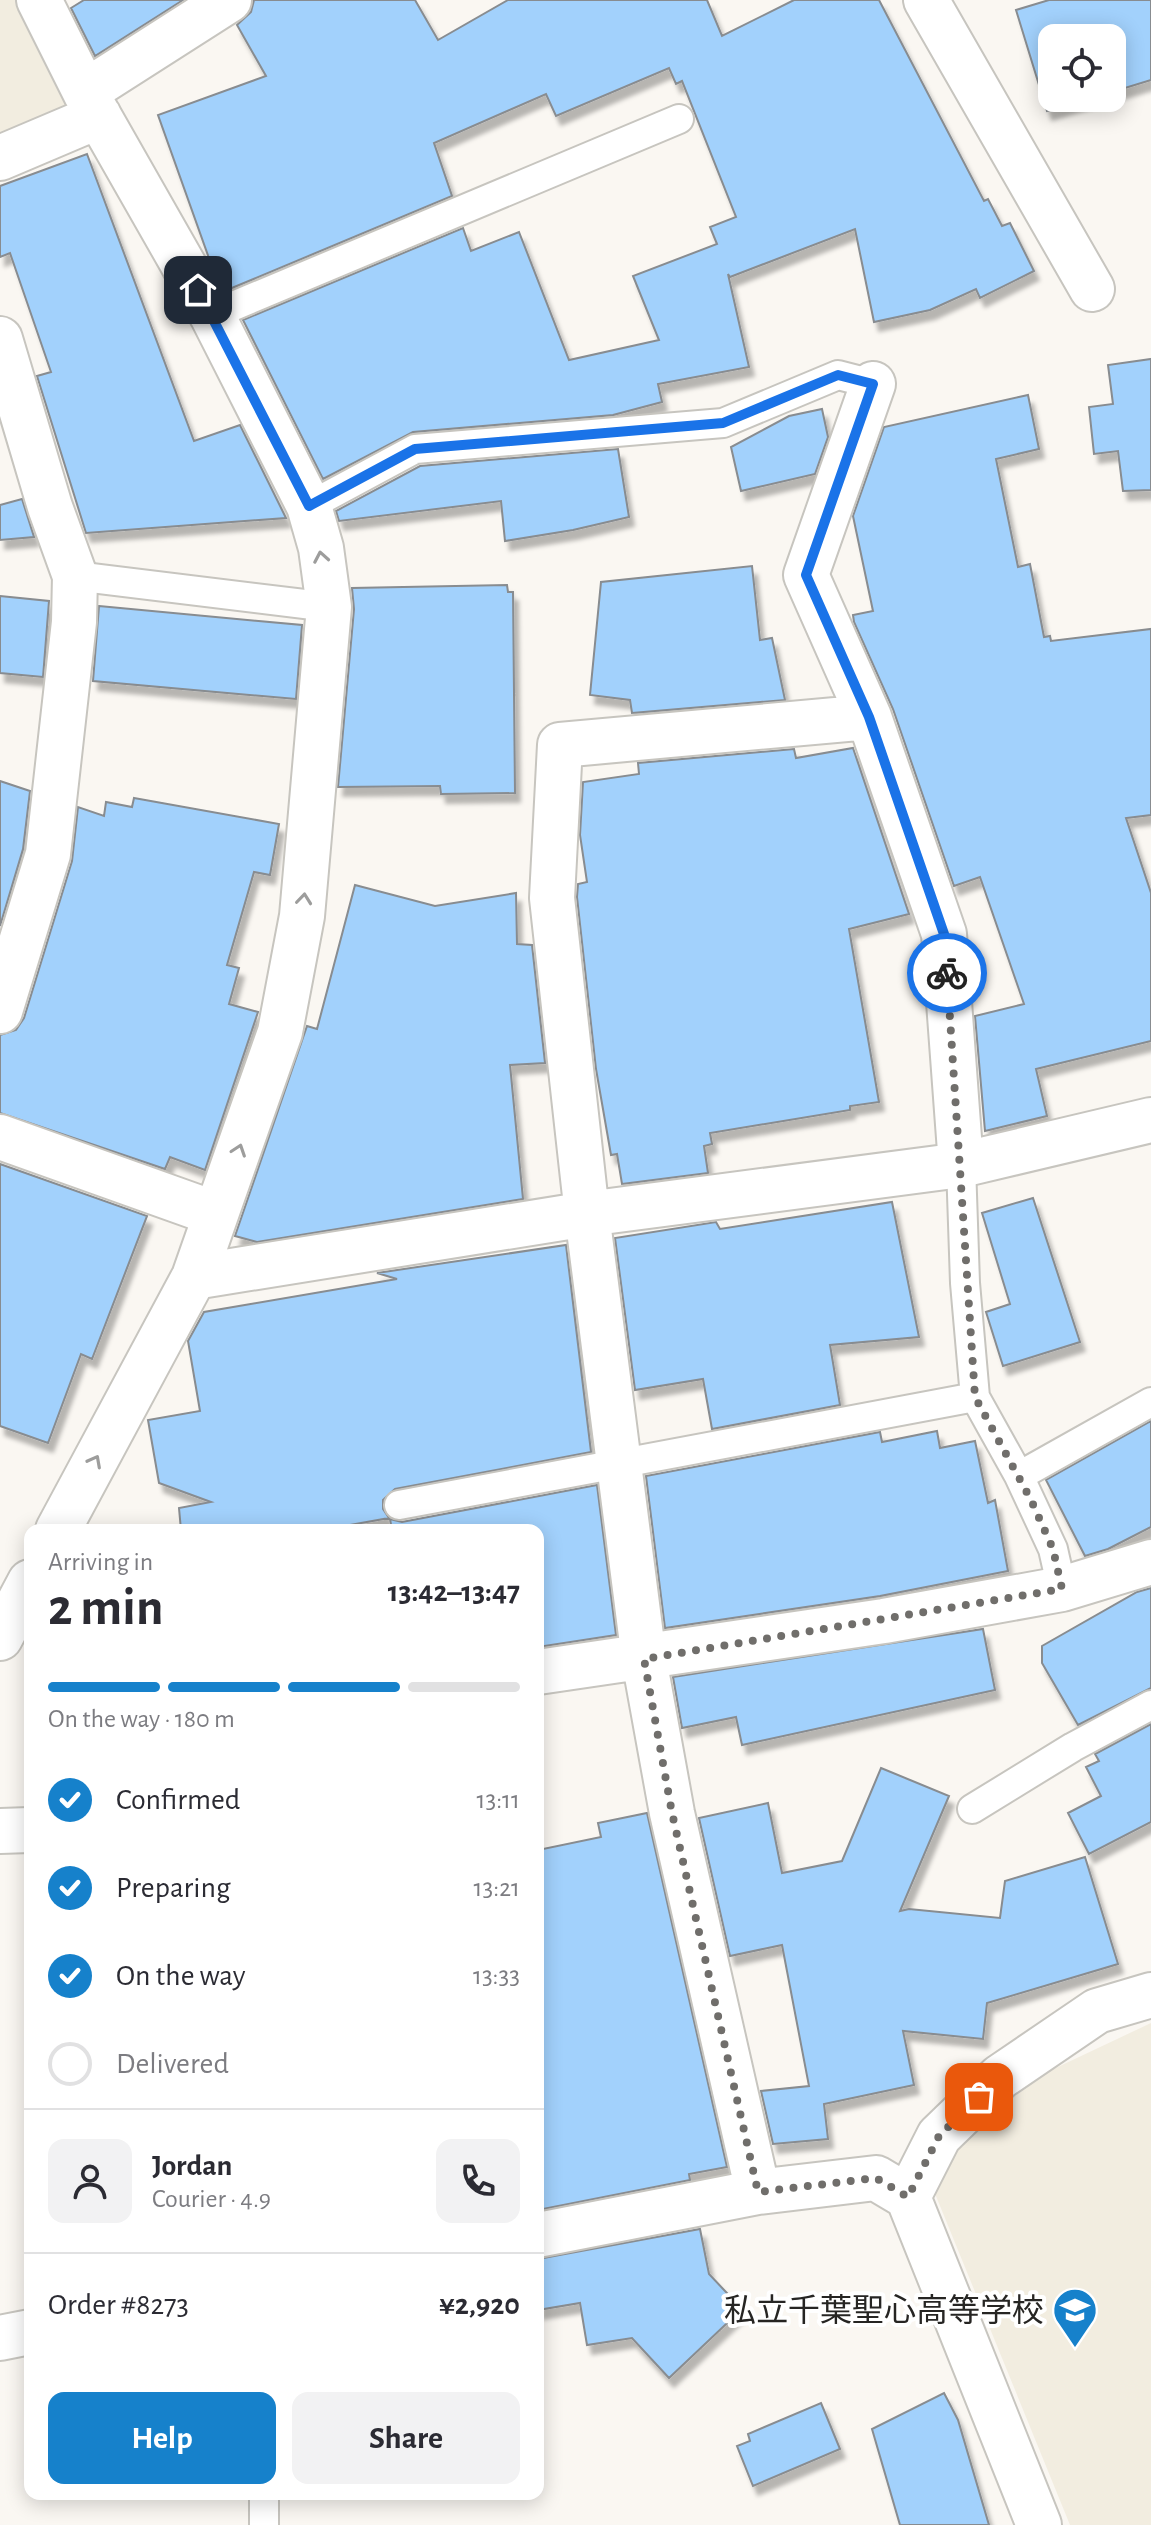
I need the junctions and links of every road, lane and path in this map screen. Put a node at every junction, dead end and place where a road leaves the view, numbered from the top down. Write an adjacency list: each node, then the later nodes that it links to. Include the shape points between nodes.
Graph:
1 (39, 0): 4 (street)
2 (229, 0): 4 (street)
3 (926, 0): 7 (street)
4 (92, 104): 6 (street); 8 (street)
5 (679, 119): 8 (lane)
6 (0, 158)
7 (1092, 289)
8 (212, 315): 11 (street)
9 (0, 339): 12 (street)
10 (873, 384): 11 (lane, via 838,375 723,423 415,449); 14 (street, via 806,575)
11 (309, 506): 13 (street, one-way to 11)
12 (75, 576): 13 (lane); 15 (street, via 48,854)
13 (329, 607): 19 (street, one-way to 13, via 280,1032 302,916)
14 (869, 717): 18 (street, via 944,934); 20 (street, via 560,745 552,898)
15 (0, 1011)
16 (1151, 1120): 18 (street)
17 (0, 1137): 19 (street)
18 (961, 1165): 20 (street); 22 (lane)
19 (216, 1214): 21 (street)
20 (587, 1214): 21 (street); 24 (street)
21 (194, 1277): 27 (street, one-way to 21)
22 (975, 1397): 24 (lane); 25 (lane)
23 (1151, 1402): 25 (lane)
24 (619, 1464): 26 (lane); 32 (street)
25 (1019, 1476): 29 (lane, via 1053,1549)
26 (399, 1505)
27 (61, 1524)
28 (1151, 1562): 29 (street)
29 (1062, 1589): 32 (street)
30 (24, 1593): 31 (street)
31 (0, 1638)
32 (644, 1659): 33 (street); 39 (street, via 672,1813)
33 (544, 1671)
34 (1151, 1705): 35 (lane)
35 (972, 1809)
36 (24, 1830): 37 (street)
37 (0, 1831)
38 (1151, 1995): 40 (street, via 1097,2011 1000,2077 939,2136)
39 (758, 2192): 40 (street, via 876,2178); 41 (street)
40 (908, 2197): 46 (street)
41 (544, 2234)
42 (24, 2333): 43 (street)
43 (0, 2338)
44 (264, 2500): 45 (lane)
45 (264, 2525)
46 (1039, 2525)

